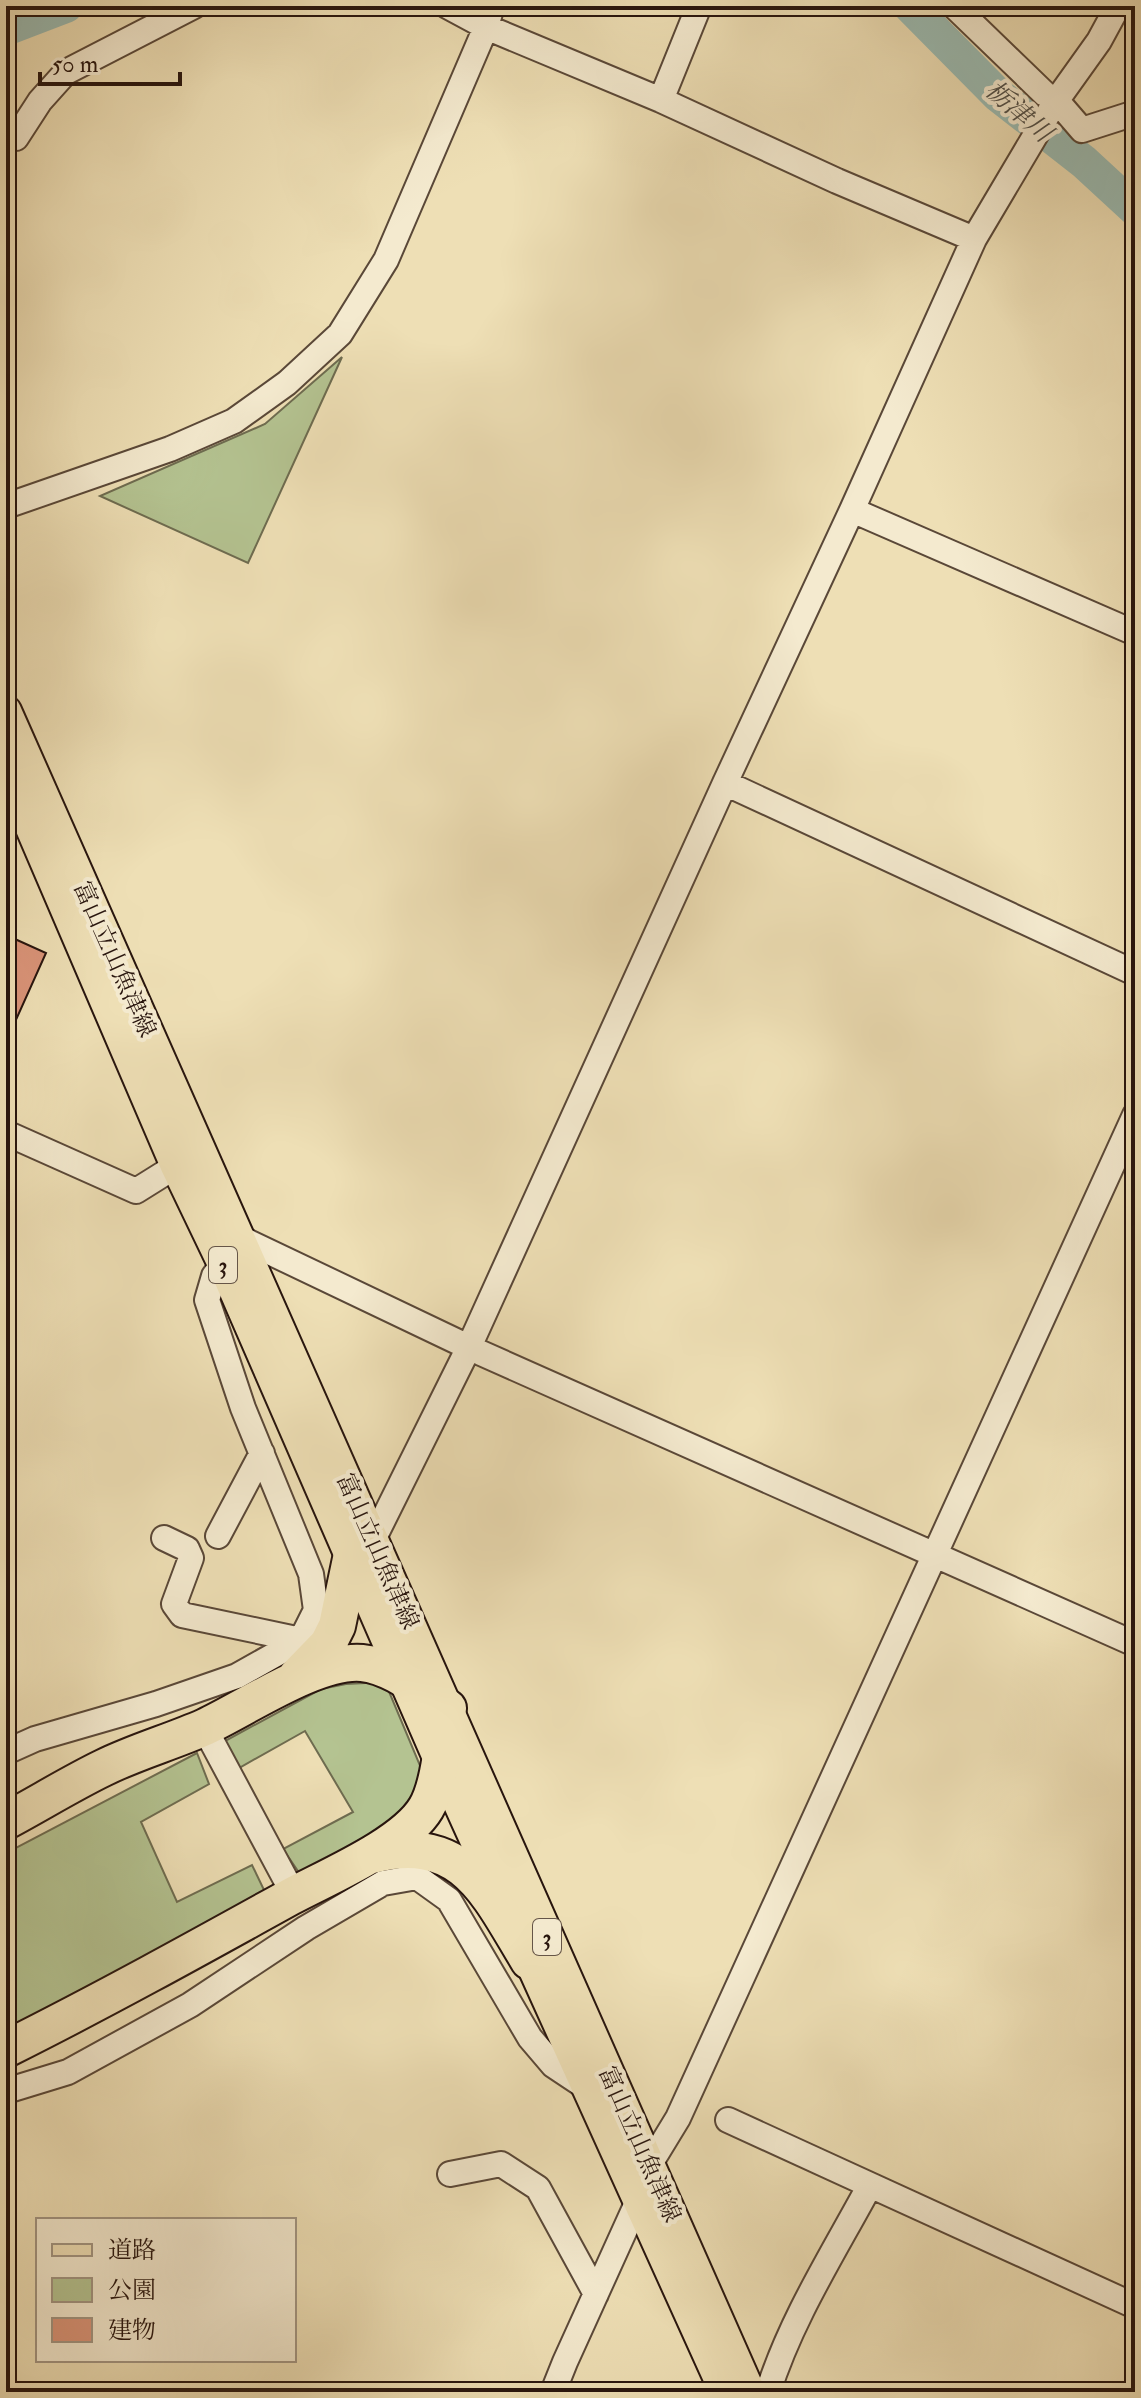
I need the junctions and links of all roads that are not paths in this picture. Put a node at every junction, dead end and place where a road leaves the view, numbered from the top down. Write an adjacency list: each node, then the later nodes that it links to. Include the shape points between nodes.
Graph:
1 (194, 6): 10 (street, via 66,72 16,138)
2 (447, 6): 6 (street)
3 (699, 6): 7 (street)
4 (954, 6): 8 (street)
5 (1118, 6): 8 (street)
6 (489, 16): 7 (street); 12 (street, via 386,260 340,334 287,383 234,421)
7 (661, 100): 11 (street)
8 (1056, 103): 9 (street, via 1082,130); 11 (street)
9 (1135, 113)
10 (6, 138)
11 (974, 239): 13 (street)
12 (6, 506)
13 (852, 510): 14 (street); 17 (street)
14 (1135, 633)
15 (6, 711): 22 (main road, 富山立山魚津線 / 3)
16 (6, 770): 21 (main road, 富山立山魚津線 / 3)
17 (725, 783): 18 (street); 24 (street)
18 (1135, 973)
19 (1135, 1115): 29 (street)
20 (6, 1133): 21 (street, via 136,1191)
21 (176, 1166): 23 (main road, 富山立山魚津線 / 3)
22 (240, 1238): 24 (street); 28 (main road, 富山立山魚津線 / 3)
23 (223, 1264): 25 (street, via 207,1300); 28 (main road, 富山立山魚津線 / 3)
24 (469, 1347): 28 (street); 29 (street)
25 (262, 1453): 26 (street); 30 (street, via 311,1574 316,1610)
26 (218, 1536)
27 (164, 1538): 30 (street, via 187,1549 191,1558 174,1604 182,1615)
28 (362, 1549): 32 (main road, 富山立山魚津線 / 3); 33 (highway, via 328,1644); 34 (main road, 富山立山魚津線 / 3)
29 (934, 1555): 31 (street); 46 (street, via 678,2118)
30 (301, 1640): 36 (street, via 237,1676)
31 (1135, 1644)
32 (404, 1680): 33 (highway, via 360,1663 325,1669); 34 (highway); 37 (main road, 富山立山魚津線 / 3)
33 (289, 1684): 35 (highway)
34 (448, 1708): 37 (highway); 46 (main road, 富山立山魚津線 / 3)
35 (204, 1727): 38 (highway, via 104,1767); 40 (street)
36 (6, 1752)
37 (439, 1760): 39 (highway, via 425,1810 399,1836); 41 (main road, 富山立山魚津線 / 3)
38 (6, 1821)
39 (366, 1857): 40 (highway); 41 (highway, via 417,1849 453,1861 499,1911)
40 (294, 1895): 42 (highway)
41 (529, 1961): 43 (main road, 富山立山魚津線 / 3)
42 (6, 2049)
43 (590, 2090): 44 (street, via 553,2065 530,2038 449,1900 417,1877 383,1883 190,2005 68,2072); 49 (main road, 富山立山魚津線 / 3)
44 (6, 2091)
45 (728, 2120): 48 (street)
46 (650, 2164): 54 (main road, 富山立山魚津線 / 3)
47 (450, 2174): 50 (street, via 501,2164 538,2188)
48 (870, 2185): 51 (street); 55 (street, via 803,2309)
49 (638, 2201): 50 (street); 53 (main road, 富山立山魚津線 / 3)
50 (596, 2294): 52 (street)
51 (1135, 2306)
52 (553, 2392)
53 (725, 2392)
54 (750, 2392)
55 (768, 2392)

